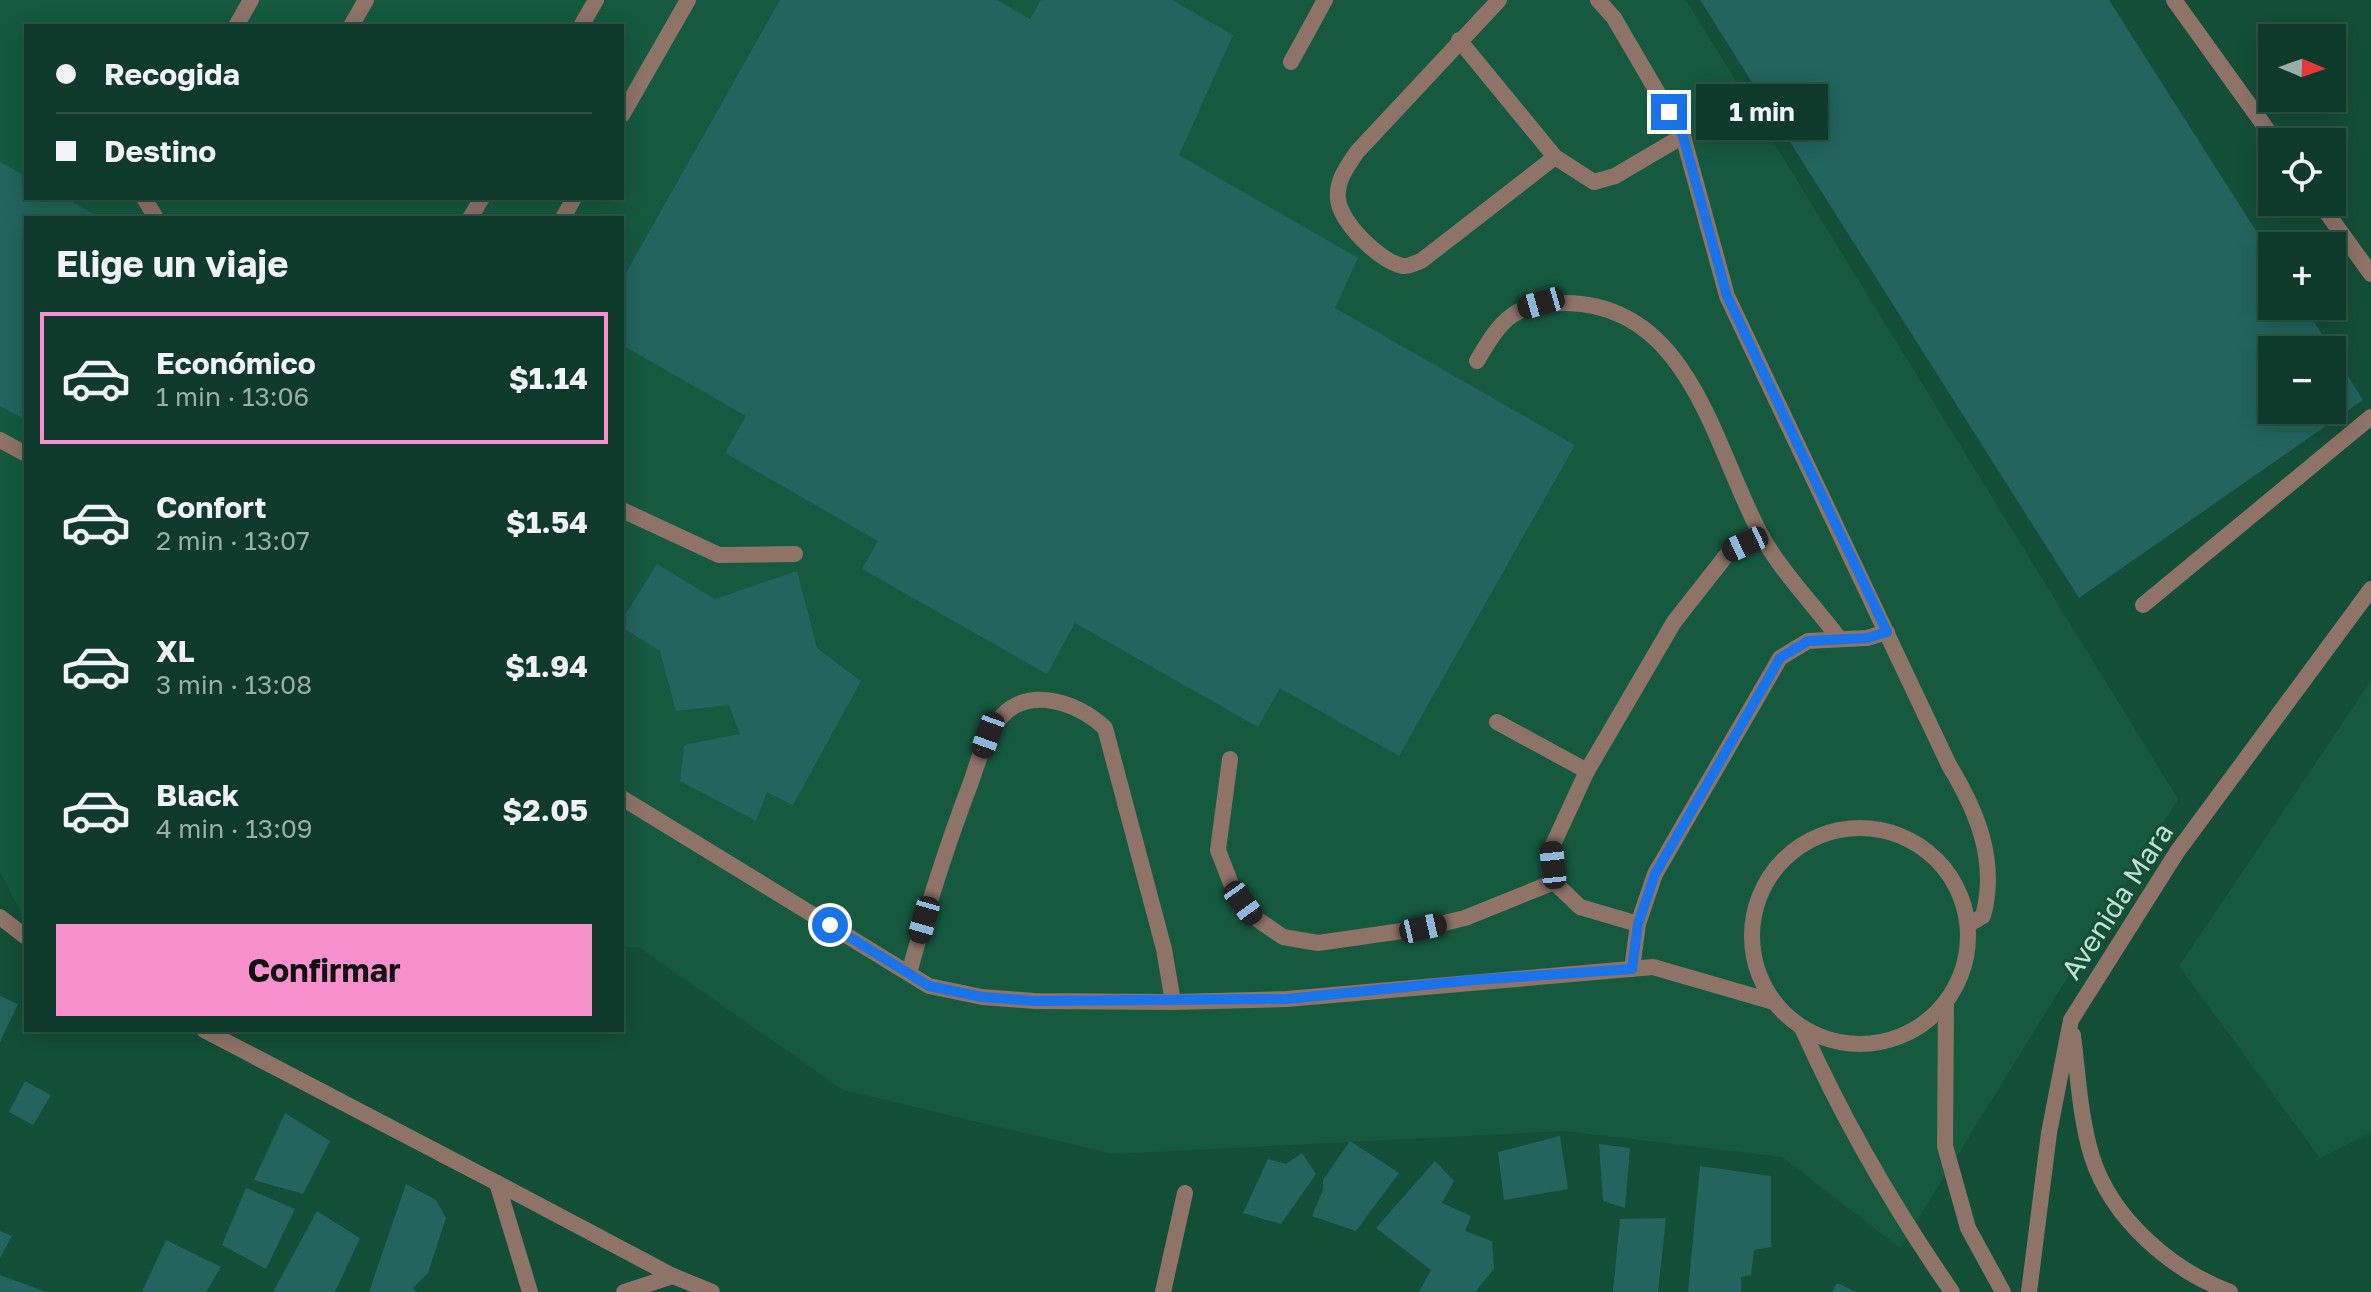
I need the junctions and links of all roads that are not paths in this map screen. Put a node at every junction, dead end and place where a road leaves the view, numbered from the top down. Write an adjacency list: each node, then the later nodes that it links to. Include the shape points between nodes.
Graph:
1 (251, 0): 9 (street)
2 (366, 0): 10 (street)
3 (596, 0): 11 (street)
4 (688, 0): 14 (street)
5 (1325, 0): 13 (street)
6 (1499, 0): 12 (street)
7 (1598, 0): 16 (street, via 1614,18)
8 (2174, 0): 15 (street)
9 (237, 24)
10 (352, 24)
11 (582, 24)
12 (1459, 40): 17 (street); 17 (street, via 1357,152 1341,177 1337,198 1369,247 1405,267 1421,261)
13 (1291, 62)
14 (624, 112)
15 (2266, 128)
16 (1683, 136): 17 (street, via 1615,176 1594,182); 29 (street, via 1727,296)
17 (1555, 157)
18 (2329, 216): 19 (street)
19 (2371, 274)
20 (1477, 361): 25 (street, via 1497,327 1518,309 1584,303 1623,316 1661,342 1694,385)
21 (2371, 417): 28 (street)
22 (0, 440): 23 (street)
23 (24, 453)
24 (624, 511): 26 (street, via 719,555)
25 (1762, 536): 30 (street); 33 (street, via 1729,552 1674,622)
26 (795, 554)
27 (2371, 589): 45 (street, Avenida Mara, via 2177,852)
28 (2143, 605)
29 (1887, 632): 30 (street); 38 (street, via 1949,765 1974,806 1990,889 1983,916)
30 (1838, 637): 37 (street, via 1808,641 1780,658 1655,874)
31 (1497, 722): 33 (street)
32 (1230, 759): 35 (street, via 1218,850 1233,889 1254,917 1283,937 1318,943 1423,928 1465,918)
33 (1587, 771): 35 (street, via 1551,849)
34 (624, 799): 41 (street)
35 (1554, 882): 37 (street, via 1580,907)
36 (0, 917): 39 (street)
37 (1638, 924): 40 (street)
38 (1968, 925): 43 (street, via 1959,893 1942,864 1916,843 1885,830 1852,827 1820,835 1792,852 1769,877 1755,907 1752,940 1758,973); 44 (street, via 1960,979)
39 (24, 935)
40 (1632, 969): 42 (street, via 1287,999); 43 (street, via 1653,967)
41 (909, 973): 42 (street, via 929,986 982,997); 42 (street, via 939,867 988,735 1003,715 1025,702 1045,700 1089,713 1105,728 1164,949)
42 (1173, 1002)
43 (1774, 1002): 46 (street)
44 (1946, 1002): 46 (street, via 1923,1025 1895,1039 1863,1045 1831,1041); 56 (street, via 1945,1146 1968,1228)
45 (2071, 1020): 57 (street, Avenida Mara, via 2049,1133); 58 (street, via 2093,1159 2113,1196 2165,1256 2200,1281)
46 (1802, 1028): 55 (street, via 1893,1204)
47 (208, 1032): 48 (street)
48 (497, 1183): 50 (street); 51 (street)
49 (1185, 1193): 54 (street)
50 (673, 1276): 52 (street); 53 (street)
51 (530, 1292)
52 (624, 1292)
53 (712, 1292)
54 (1163, 1292)
55 (1952, 1292)
56 (2003, 1292)
57 (2029, 1292)
58 (2230, 1292)

